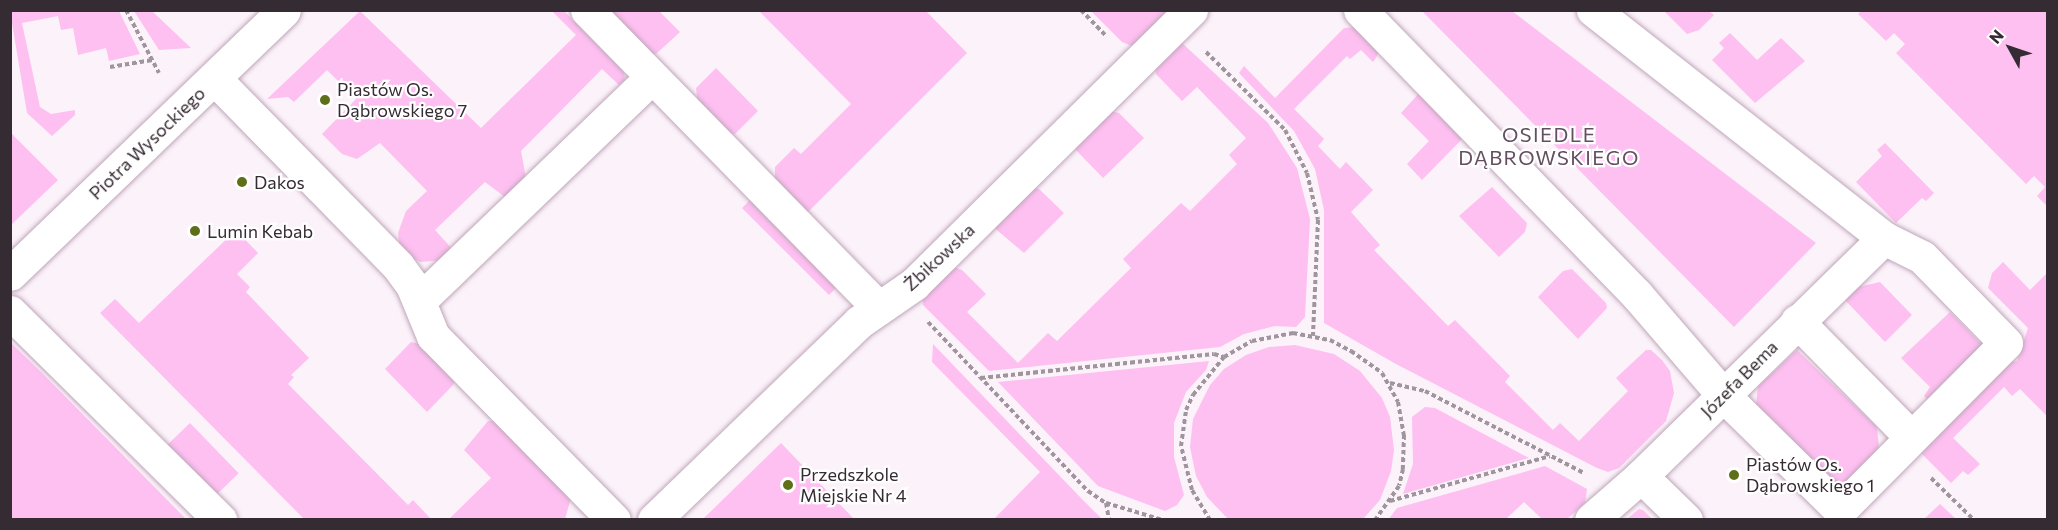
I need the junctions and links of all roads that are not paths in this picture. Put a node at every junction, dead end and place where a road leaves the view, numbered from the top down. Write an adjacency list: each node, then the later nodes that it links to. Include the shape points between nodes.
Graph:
1 (284, 10): 7 (street, Piotra Wysockiego)
2 (586, 10): 6 (street)
3 (1360, 10): 14 (street, via 1637,295)
4 (1593, 10): 8 (street)
5 (1185, 17): 11 (street, Żbikowska, via 914,284)
6 (652, 77): 10 (street); 11 (street)
7 (214, 78): 9 (street, Piotra Wysockiego); 10 (street, via 398,266)
8 (1884, 238): 13 (street, Józefa Bema); 15 (street, via 1922,257 2006,343)
9 (10, 274)
10 (419, 301): 18 (street, via 433,336)
11 (879, 308): 19 (street, Żbikowska, via 859,322)
12 (10, 312): 17 (street)
13 (1797, 321): 14 (street, Józefa Bema); 15 (street)
14 (1723, 395): 15 (street, via 1840,510); 16 (street, Józefa Bema)
15 (1906, 442)
16 (1630, 486): 20 (street, Józefa Bema); 21 (street)
17 (220, 519)
18 (614, 519)
19 (654, 519)
20 (1591, 519)
21 (1686, 519)

